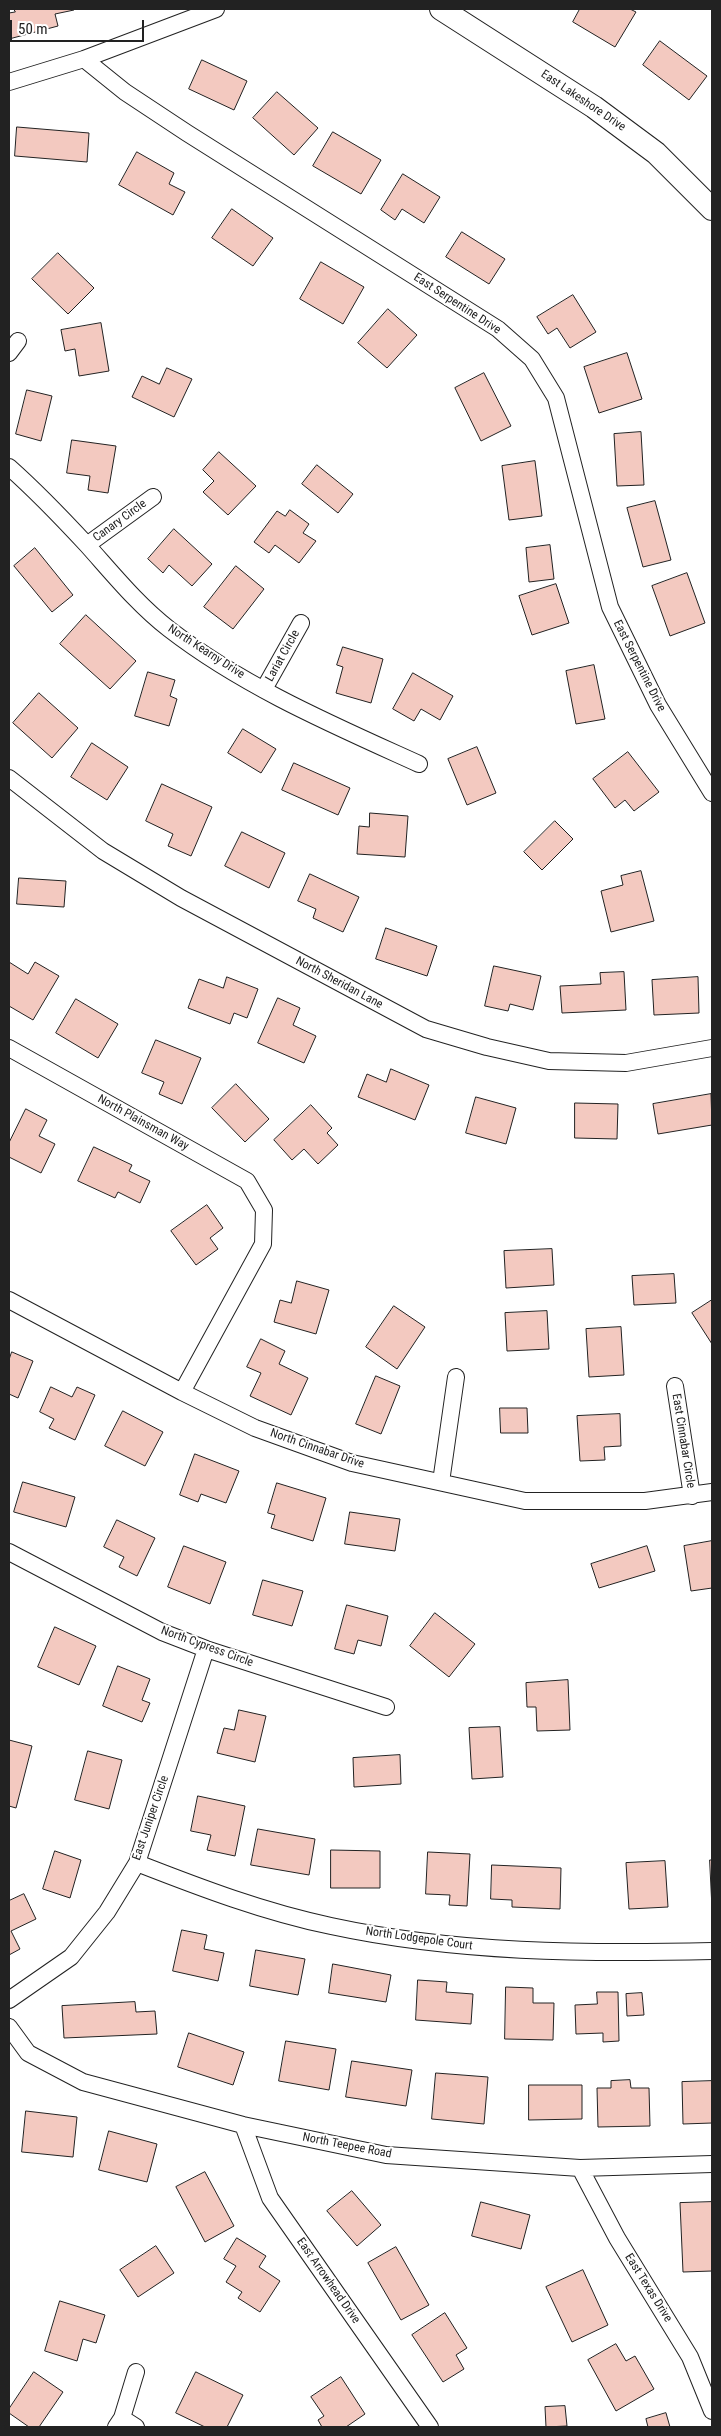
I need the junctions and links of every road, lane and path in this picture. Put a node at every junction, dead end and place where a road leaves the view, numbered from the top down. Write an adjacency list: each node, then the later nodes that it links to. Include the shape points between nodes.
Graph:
1 (216, 9): 3 (street)
2 (441, 9): 5 (main road, East Lakeshore Drive, via 594,107 656,153)
3 (84, 59): 4 (street); 13 (street, East Serpentine Drive, via 125,92 187,133 498,329 532,359 556,398 610,608 658,705)
4 (9, 82)
5 (712, 210)
6 (9, 467): 8 (street, North Kearny Drive)
7 (153, 497): 8 (street, Canary Circle)
8 (86, 545): 10 (street, North Kearny Drive, via 168,629)
9 (302, 623): 10 (street, Lariat Circle)
10 (264, 689): 11 (street, North Kearny Drive, via 302,711)
11 (419, 764)
12 (9, 778): 15 (street, North Sheridan Lane, via 103,851 181,898 426,1029 549,1061 626,1062)
13 (712, 794)
14 (9, 1048): 19 (street, North Plainsman Way, via 247,1181 264,1210 263,1244)
15 (712, 1048)
16 (9, 1300): 19 (street, North Cinnabar Drive)
17 (456, 1377): 20 (street)
18 (675, 1386): 22 (street, East Cinnabar Circle)
19 (182, 1392): 20 (street, North Cinnabar Drive, via 255,1428 352,1464)
20 (441, 1482): 22 (street, North Cinnabar Drive, via 525,1501 645,1501)
21 (712, 1492): 22 (street, North Cinnabar Drive)
22 (692, 1496)
23 (9, 1552): 24 (street, North Cypress Circle, via 162,1632)
24 (206, 1649): 25 (street, North Cypress Circle); 26 (street, East Juniper Circle)
25 (386, 1707)
26 (137, 1863): 27 (street, North Lodgepole Court, via 238,1902 332,1926 506,1950); 28 (street, East Juniper Circle, via 107,1912 71,1957)
27 (712, 1951)
28 (9, 2000)
29 (9, 2027): 30 (street, North Teepee Road, via 28,2053 83,2082)
30 (243, 2125): 32 (street, North Teepee Road, via 386,2154); 36 (street, East Arrowhead Drive, via 270,2198)
31 (712, 2164): 32 (street, North Teepee Road)
32 (580, 2168): 34 (street, East Texas Drive, via 617,2238 690,2358)
33 (136, 2372): 35 (street)
34 (712, 2411)
35 (125, 2424)
36 (430, 2427)

